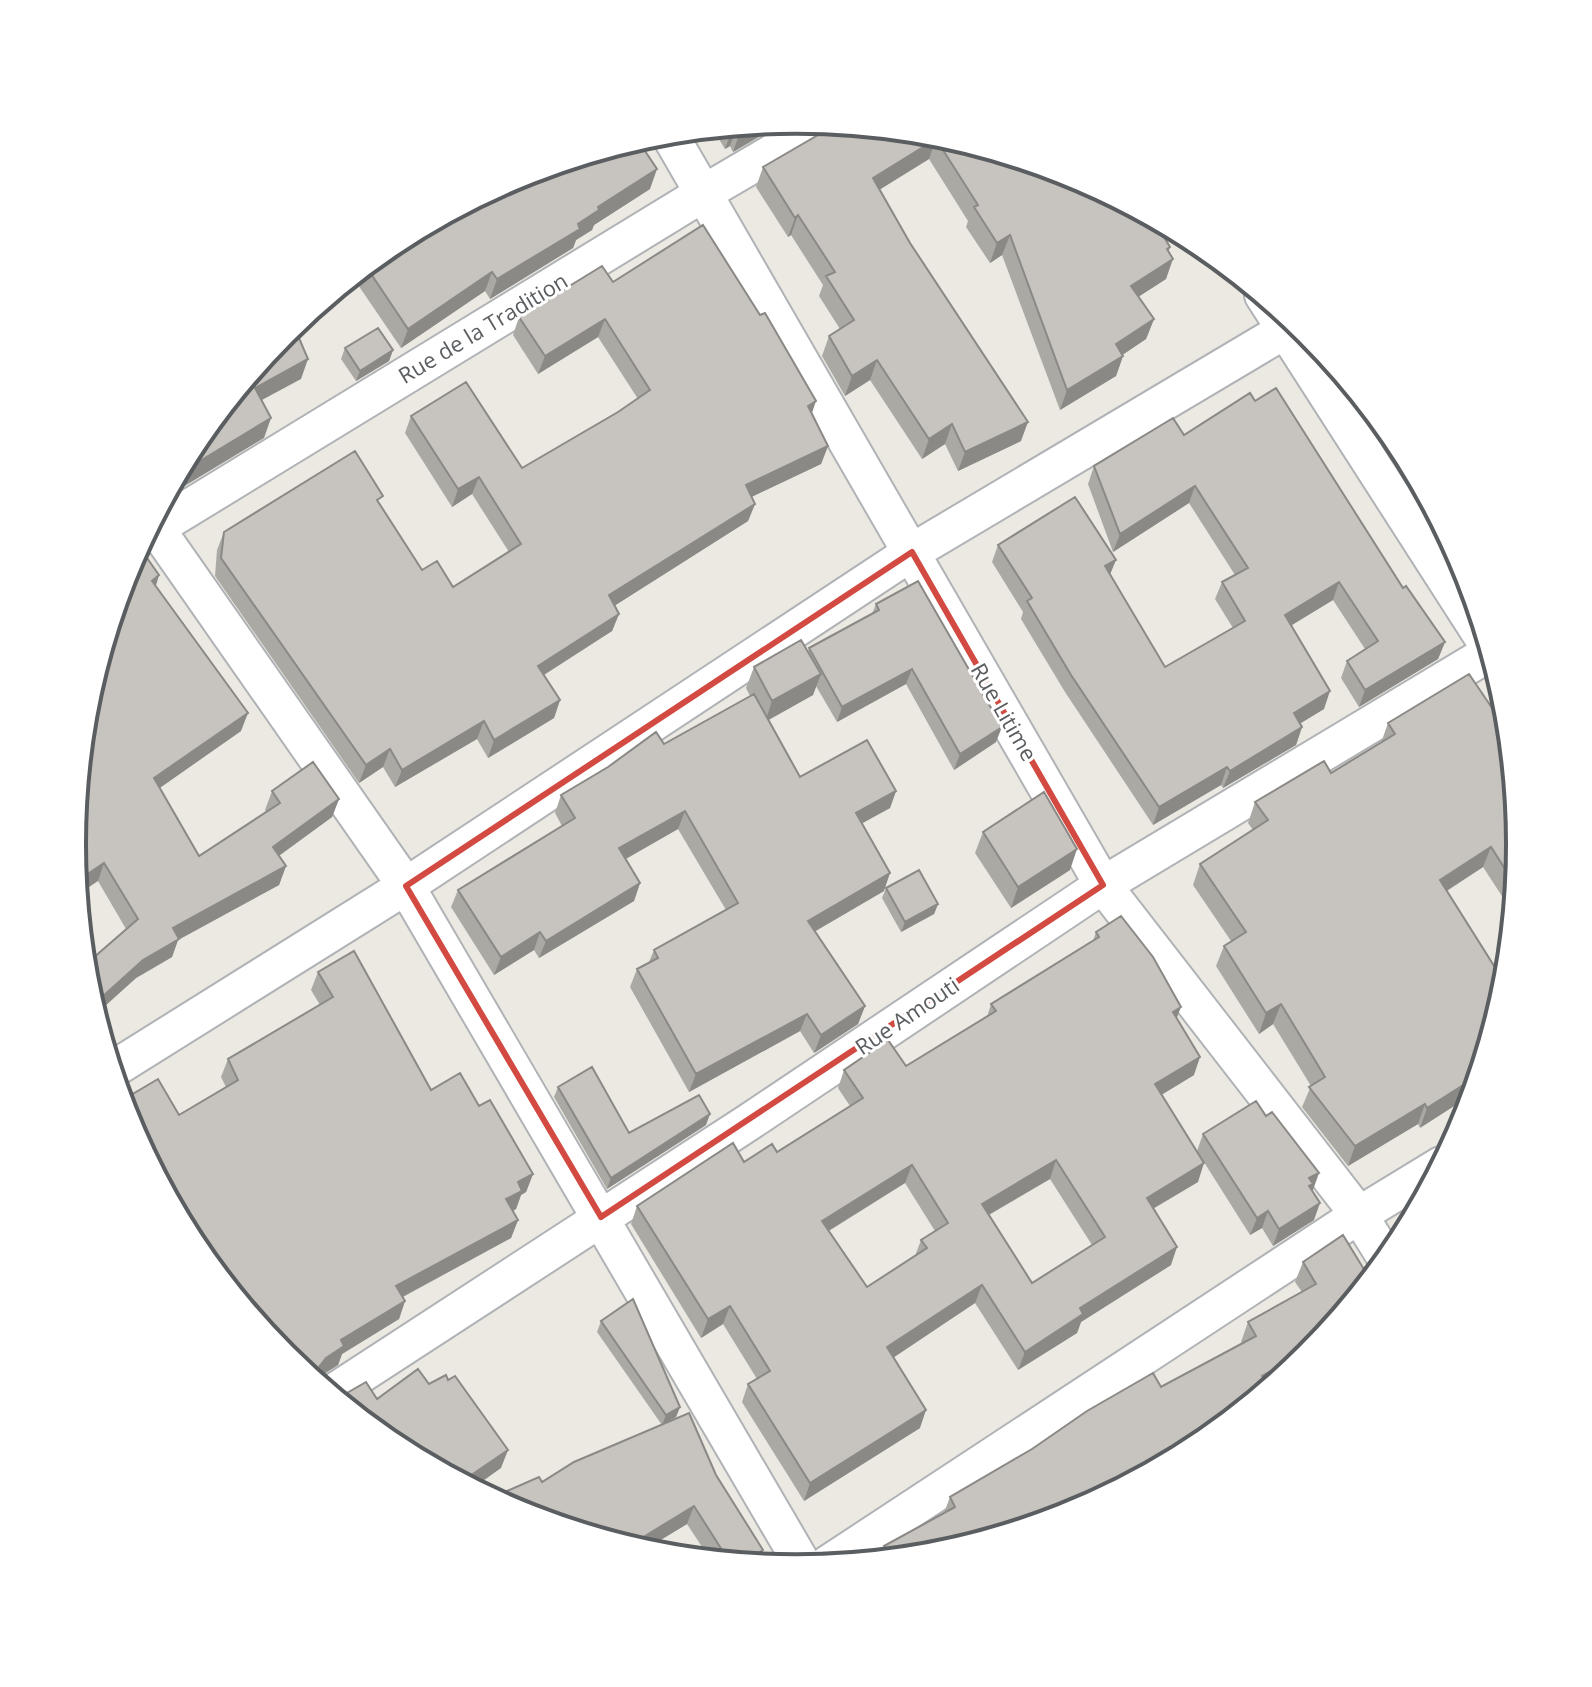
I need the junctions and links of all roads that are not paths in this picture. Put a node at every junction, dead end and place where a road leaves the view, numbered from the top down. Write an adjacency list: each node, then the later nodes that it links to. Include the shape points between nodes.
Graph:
1 (804, 134): 3 (street, Rue de la Tradition)
2 (675, 144): 3 (street, Rue Litime)
3 (704, 193): 6 (street, Rue de la Tradition); 8 (street, Rue Litime)
4 (1286, 330): 8 (street)
5 (1303, 346): 9 (street)
6 (164, 519)
7 (156, 536): 12 (street)
8 (912, 552): 11 (street, Rue Litime); 12 (street)
9 (1467, 613)
10 (1481, 656): 11 (street, Rue Amouti)
11 (1103, 885): 15 (street, Rue Litime); 16 (street, Rue Amouti)
12 (406, 886): 13 (street); 16 (street)
13 (122, 1064)
14 (1424, 1176): 15 (street)
15 (1359, 1215): 17 (street, Rue Litime); 19 (street)
16 (601, 1217): 18 (street, Rue Amouti); 20 (street)
17 (1379, 1248)
18 (341, 1388)
19 (847, 1551)
20 (796, 1554)

